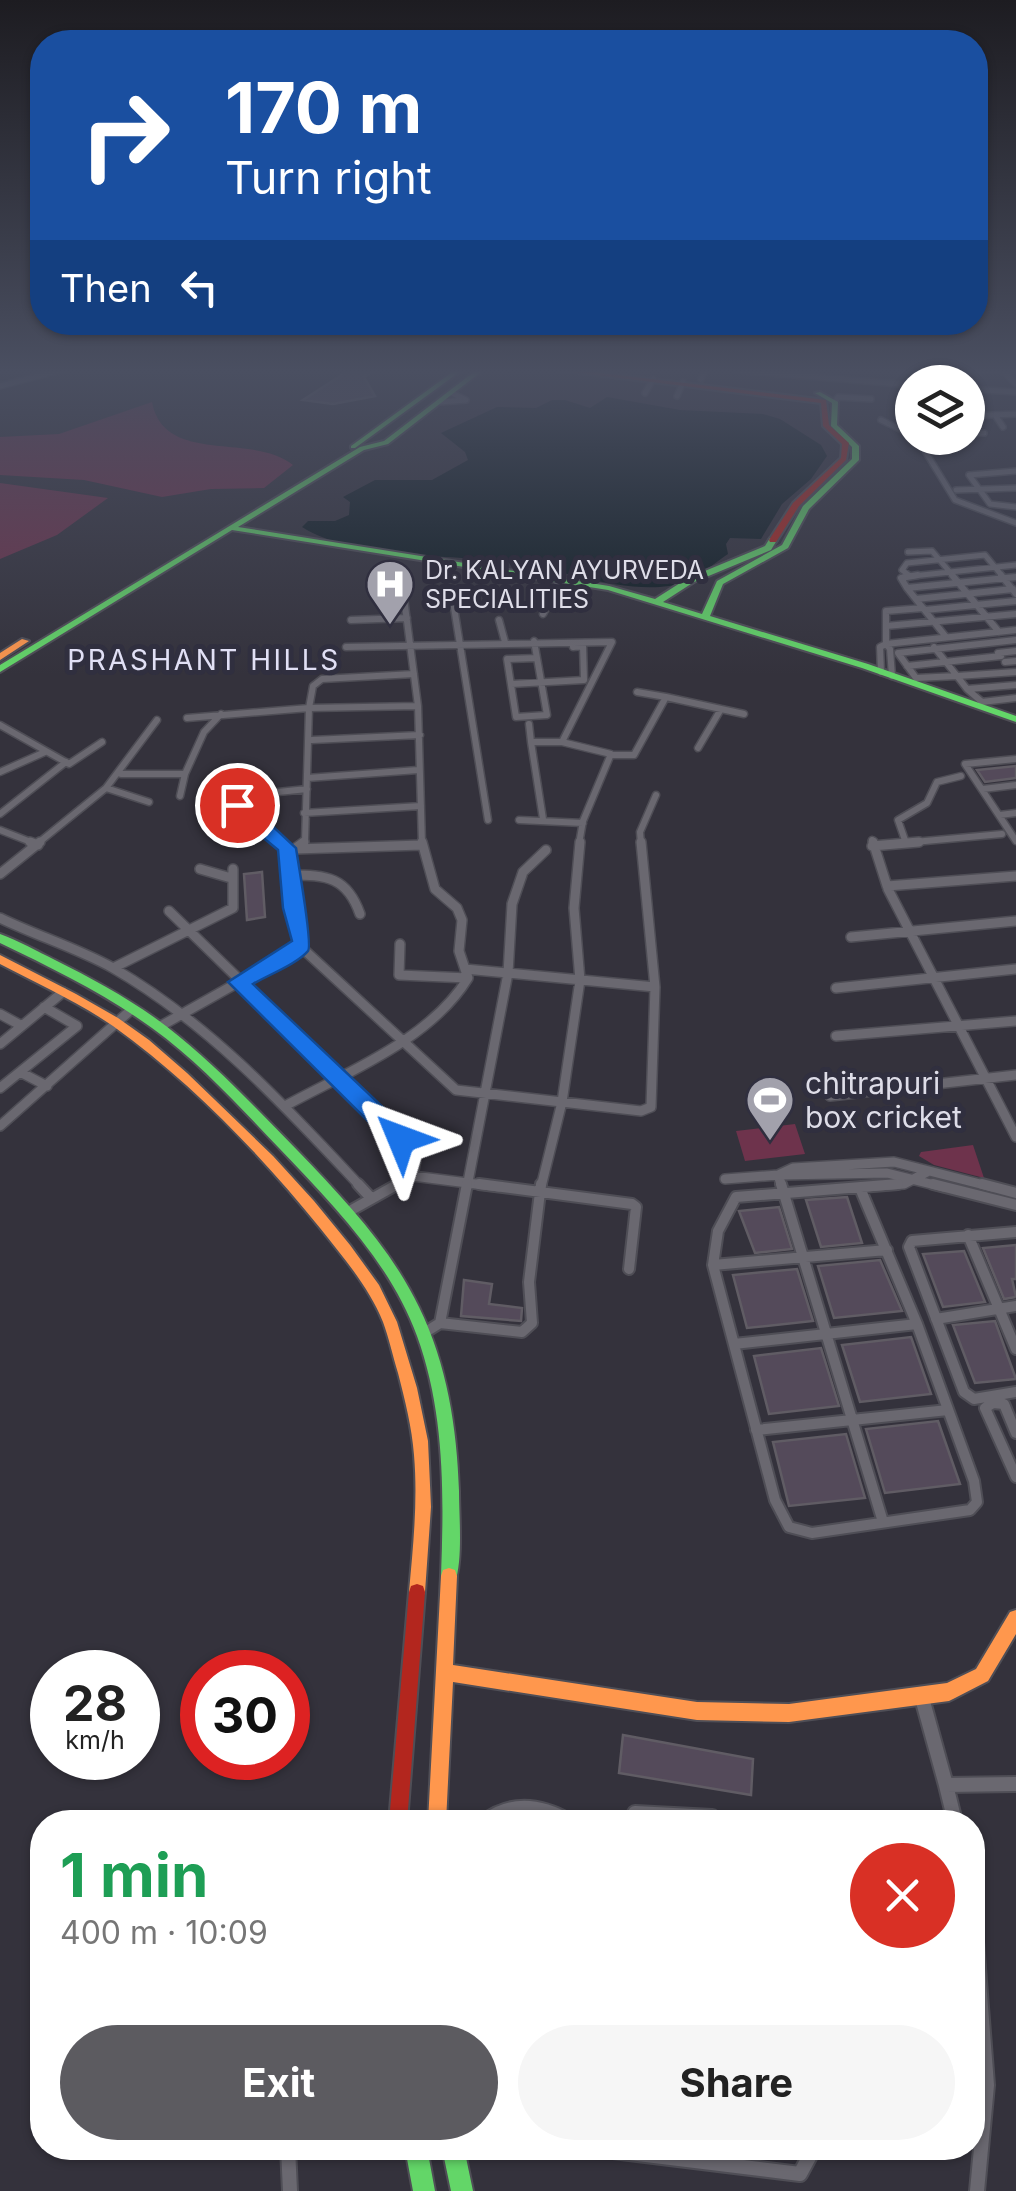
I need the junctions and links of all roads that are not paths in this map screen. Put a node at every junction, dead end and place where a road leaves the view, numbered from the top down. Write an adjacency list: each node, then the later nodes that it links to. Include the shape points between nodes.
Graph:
1 (319, 470): 57 (main road)
2 (322, 470): 11 (main road)
3 (845, 470): 12 (main road, via 806,508 790,538)
4 (936, 470): 10 (street, via 955,500)
5 (1016, 471): 7 (street, via 970,472)
6 (1016, 488): 7 (street)
7 (978, 489): 8 (street); 9 (street, via 990,504)
8 (956, 490)
9 (1016, 507)
10 (1016, 523)
11 (231, 528): 20 (main road); 63 (main road)
12 (772, 550): 18 (main road); 23 (main road)
13 (908, 552): 14 (street, via 930,550)
14 (939, 560): 16 (street, via 982,555); 17 (street); 19 (street, via 907,563 902,570)
15 (1016, 564): 16 (street)
16 (996, 567): 17 (street); 22 (street)
17 (948, 572): 19 (street); 24 (street)
18 (709, 574): 23 (main road); 31 (main road)
19 (910, 576): 25 (street, via 901,578)
20 (562, 578): 31 (main road); 36 (street)
21 (1016, 578): 22 (street)
22 (1003, 579): 24 (street); 27 (street)
23 (725, 580): 38 (main road)
24 (957, 583): 25 (street); 26 (street)
25 (907, 588): 29 (street)
26 (966, 594): 27 (street); 29 (street); 33 (street)
27 (1015, 594): 33 (street)
28 (404, 598): 40 (street)
29 (916, 599): 34 (street)
30 (453, 601): 50 (street)
31 (658, 601): 38 (main road)
32 (887, 602): 35 (street)
33 (976, 605): 34 (street); 39 (street)
34 (924, 609): 35 (street); 43 (street)
35 (886, 611): 44 (street)
36 (543, 614)
37 (1016, 614): 39 (street)
38 (706, 615): 66 (main road)
39 (985, 617): 43 (street); 45 (street)
40 (407, 618): 41 (street); 51 (street)
41 (352, 620)
42 (498, 620): 49 (street)
43 (933, 621): 44 (street); 47 (street)
44 (886, 626): 53 (street)
45 (999, 632): 46 (street); 48 (street)
46 (1015, 635): 48 (street, via 1016,640)
47 (946, 637): 48 (street); 53 (street)
48 (986, 638): 54 (street); 58 (street)
49 (505, 642): 50 (street); 52 (street)
50 (460, 643): 51 (street); 116 (street)
51 (410, 645): 55 (street); 65 (street)
52 (534, 645): 59 (street); 68 (street, via 583,646 584,680); 89 (street, via 612,642)
53 (888, 646): 54 (street); 66 (street)
54 (934, 646): 61 (street); 62 (street, via 900,652)
55 (346, 647)
56 (1016, 651): 58 (street)
57 (0, 657)
58 (1001, 657): 60 (street); 61 (street); 64 (street)
59 (537, 658): 68 (street); 69 (street, via 507,660)
60 (1016, 661)
61 (946, 662): 62 (street); 67 (street)
62 (907, 666): 67 (street, via 920,679)
63 (0, 669)
64 (1015, 673): 67 (street)
65 (414, 674): 75 (street); 76 (street, via 322,679 313,686)
66 (886, 674): 81 (main road)
67 (958, 676): 71 (street)
68 (541, 683): 69 (street); 69 (street, via 547,715 516,716)
69 (511, 684)
70 (1016, 685): 71 (street)
71 (968, 689): 74 (street, via 982,702)
72 (637, 692): 73 (street)
73 (666, 698): 77 (street); 92 (street, via 634,755)
74 (1016, 698)
75 (418, 706): 76 (street); 85 (street)
76 (309, 708): 78 (street); 86 (street)
77 (720, 709): 79 (street); 90 (street)
78 (221, 714): 80 (street); 99 (street, via 204,732)
79 (744, 714)
80 (187, 718)
81 (1016, 719)
82 (157, 720): 98 (street)
83 (0, 724): 91 (street)
84 (529, 724): 88 (street)
85 (420, 735): 86 (street); 95 (street)
86 (312, 740): 101 (street)
87 (102, 742): 94 (street)
88 (531, 742): 89 (street); 115 (street)
89 (562, 742): 92 (street)
90 (698, 748)
91 (45, 752): 94 (street); 97 (street)
92 (612, 755): 118 (street)
93 (1016, 759): 105 (street, via 965,764)
94 (66, 762): 113 (street)
95 (418, 770): 101 (street); 110 (street)
96 (243, 771): 108 (street)
97 (0, 772)
98 (120, 774): 99 (street); 103 (street)
99 (185, 774): 107 (street)
100 (960, 776): 122 (street, via 938,779 928,803 902,815)
101 (307, 778): 104 (street)
102 (1016, 785): 105 (street)
103 (106, 788): 109 (street); 123 (street)
104 (307, 789): 108 (street); 111 (street)
105 (983, 789): 114 (street)
106 (656, 795): 150 (street, via 640,832)
107 (180, 796)
108 (239, 796): 126 (street, via 238,815)
109 (148, 802)
110 (421, 806): 111 (street); 124 (street)
111 (304, 812): 126 (street, via 306,841)
112 (1016, 813): 114 (street)
113 (0, 814)
114 (1000, 815): 121 (street)
115 (543, 819): 117 (street); 118 (street)
116 (488, 820)
117 (519, 820)
118 (582, 822): 148 (street, via 574,908)
119 (0, 830): 123 (street)
120 (1002, 834): 122 (street)
121 (1016, 841)
122 (906, 843): 131 (street, via 872,843)
123 (38, 845): 128 (street)
124 (422, 845): 126 (street); 145 (street, via 434,889 462,920 459,951)
125 (546, 850): 146 (street, via 520,872)
126 (292, 851): 129 (street)
127 (200, 869): 136 (street, via 232,874 232,908)
128 (0, 874)
129 (290, 875): 133 (street, via 343,880); 141 (street)
130 (1016, 876): 131 (street)
131 (887, 886): 137 (street)
132 (169, 911): 136 (street)
133 (360, 914)
134 (0, 918): 143 (street)
135 (1016, 922): 137 (street)
136 (186, 930): 143 (street); 149 (street)
137 (909, 931): 138 (street); 147 (street)
138 (851, 937)
139 (0, 938): 154 (main road)
140 (400, 944): 145 (street, via 399,975)
141 (301, 946): 149 (street); 165 (street)
142 (0, 959): 152 (main road)
143 (112, 968): 155 (street)
144 (1016, 969): 147 (street)
145 (467, 974): 146 (street); 165 (street, via 452,1002)
146 (508, 974): 148 (street); 175 (street)
147 (932, 977): 151 (street); 159 (street)
148 (580, 980): 150 (street); 177 (street)
149 (238, 982): 155 (street); 171 (street)
150 (655, 986): 177 (street, via 650,1106 641,1111)
151 (836, 988)
152 (63, 992): 153 (street); 158 (main road)
153 (44, 1007): 160 (street); 161 (street)
154 (132, 1009): 158 (street); 162 (main road)
155 (182, 1013): 162 (street); 178 (street)
156 (0, 1014): 160 (street)
157 (1016, 1020): 159 (street)
158 (116, 1022): 164 (street); 222 (main road, via 203,1095 339,1239 374,1288 397,1343 422,1453 423,1522)
159 (958, 1025): 163 (street); 172 (street)
160 (22, 1026): 167 (street)
161 (77, 1026): 164 (street); 166 (street)
162 (159, 1027): 193 (main road, via 244,1103)
163 (836, 1036)
164 (100, 1037): 168 (street)
165 (402, 1038): 171 (street); 175 (street, via 456,1090)
166 (59, 1041): 168 (street); 169 (street)
167 (0, 1044)
168 (80, 1054): 173 (street)
169 (20, 1072): 173 (street); 174 (street)
170 (1016, 1075): 172 (street)
171 (336, 1076): 178 (street); 183 (street, via 410,1146)
172 (985, 1077): 176 (street); 180 (street)
173 (46, 1086): 179 (street)
174 (0, 1088)
175 (486, 1094): 177 (street); 185 (street)
176 (830, 1096)
177 (562, 1102): 188 (street)
178 (285, 1106): 191 (street)
179 (0, 1126)
180 (1016, 1137)
181 (927, 1172): 182 (street, via 894,1162 860,1162); 186 (street); 189 (street)
182 (778, 1174): 184 (street); 186 (street, via 887,1172); 190 (street)
183 (413, 1176): 185 (street); 191 (street)
184 (725, 1178)
185 (466, 1180): 188 (street); 203 (street)
186 (910, 1180): 187 (street); 192 (street)
187 (860, 1188): 190 (street); 196 (street)
188 (540, 1190): 199 (street, via 636,1207); 203 (street, via 532,1323 522,1332)
189 (1016, 1192)
190 (784, 1193): 197 (street); 198 (street, via 736,1197 718,1230)
191 (370, 1197): 193 (street)
192 (1016, 1205)
193 (348, 1212): 205 (main road, via 381,1253)
194 (1016, 1232): 195 (street)
195 (968, 1235): 201 (street); 202 (street, via 910,1244)
196 (887, 1250): 197 (street); 204 (street)
197 (802, 1257): 198 (street); 206 (street)
198 (713, 1265): 207 (street)
199 (629, 1268)
200 (1016, 1306): 201 (street)
201 (1000, 1309): 202 (street); 208 (street)
202 (936, 1318): 210 (street, via 964,1392)
203 (440, 1323): 205 (street)
204 (917, 1324): 206 (street); 211 (street)
205 (424, 1333): 218 (main road, via 452,1450)
206 (826, 1334): 207 (street); 212 (street)
207 (734, 1344): 213 (street)
208 (1016, 1349)
209 (1016, 1392): 210 (street)
210 (991, 1400): 214 (street, via 1004,1404); 215 (street, via 985,1408)
211 (948, 1410): 212 (street); 216 (street, via 977,1502 970,1510)
212 (851, 1420): 213 (street); 216 (street)
213 (756, 1430): 216 (street, via 789,1527 812,1533)
214 (1016, 1433)
215 (1016, 1478)
216 (883, 1522)
217 (1016, 1618): 219 (main road, via 982,1674)
218 (444, 1672): 219 (main road, via 731,1714); 223 (main road)
219 (922, 1698): 221 (street)
220 (1016, 1784): 221 (street)
221 (946, 1785): 226 (street)
222 (399, 1810)
223 (437, 1810)
224 (504, 1810): 225 (street)
225 (546, 1810)
226 (953, 1810)
227 (985, 2048): 228 (street)
228 (985, 2112)
229 (289, 2160): 235 (street)
230 (418, 2160): 236 (main road)
231 (456, 2160): 237 (main road)
232 (686, 2160): 233 (street, via 800,2174)
233 (808, 2160)
234 (980, 2160): 238 (street)
235 (290, 2191)
236 (424, 2191)
237 (462, 2191)
238 (976, 2191)

